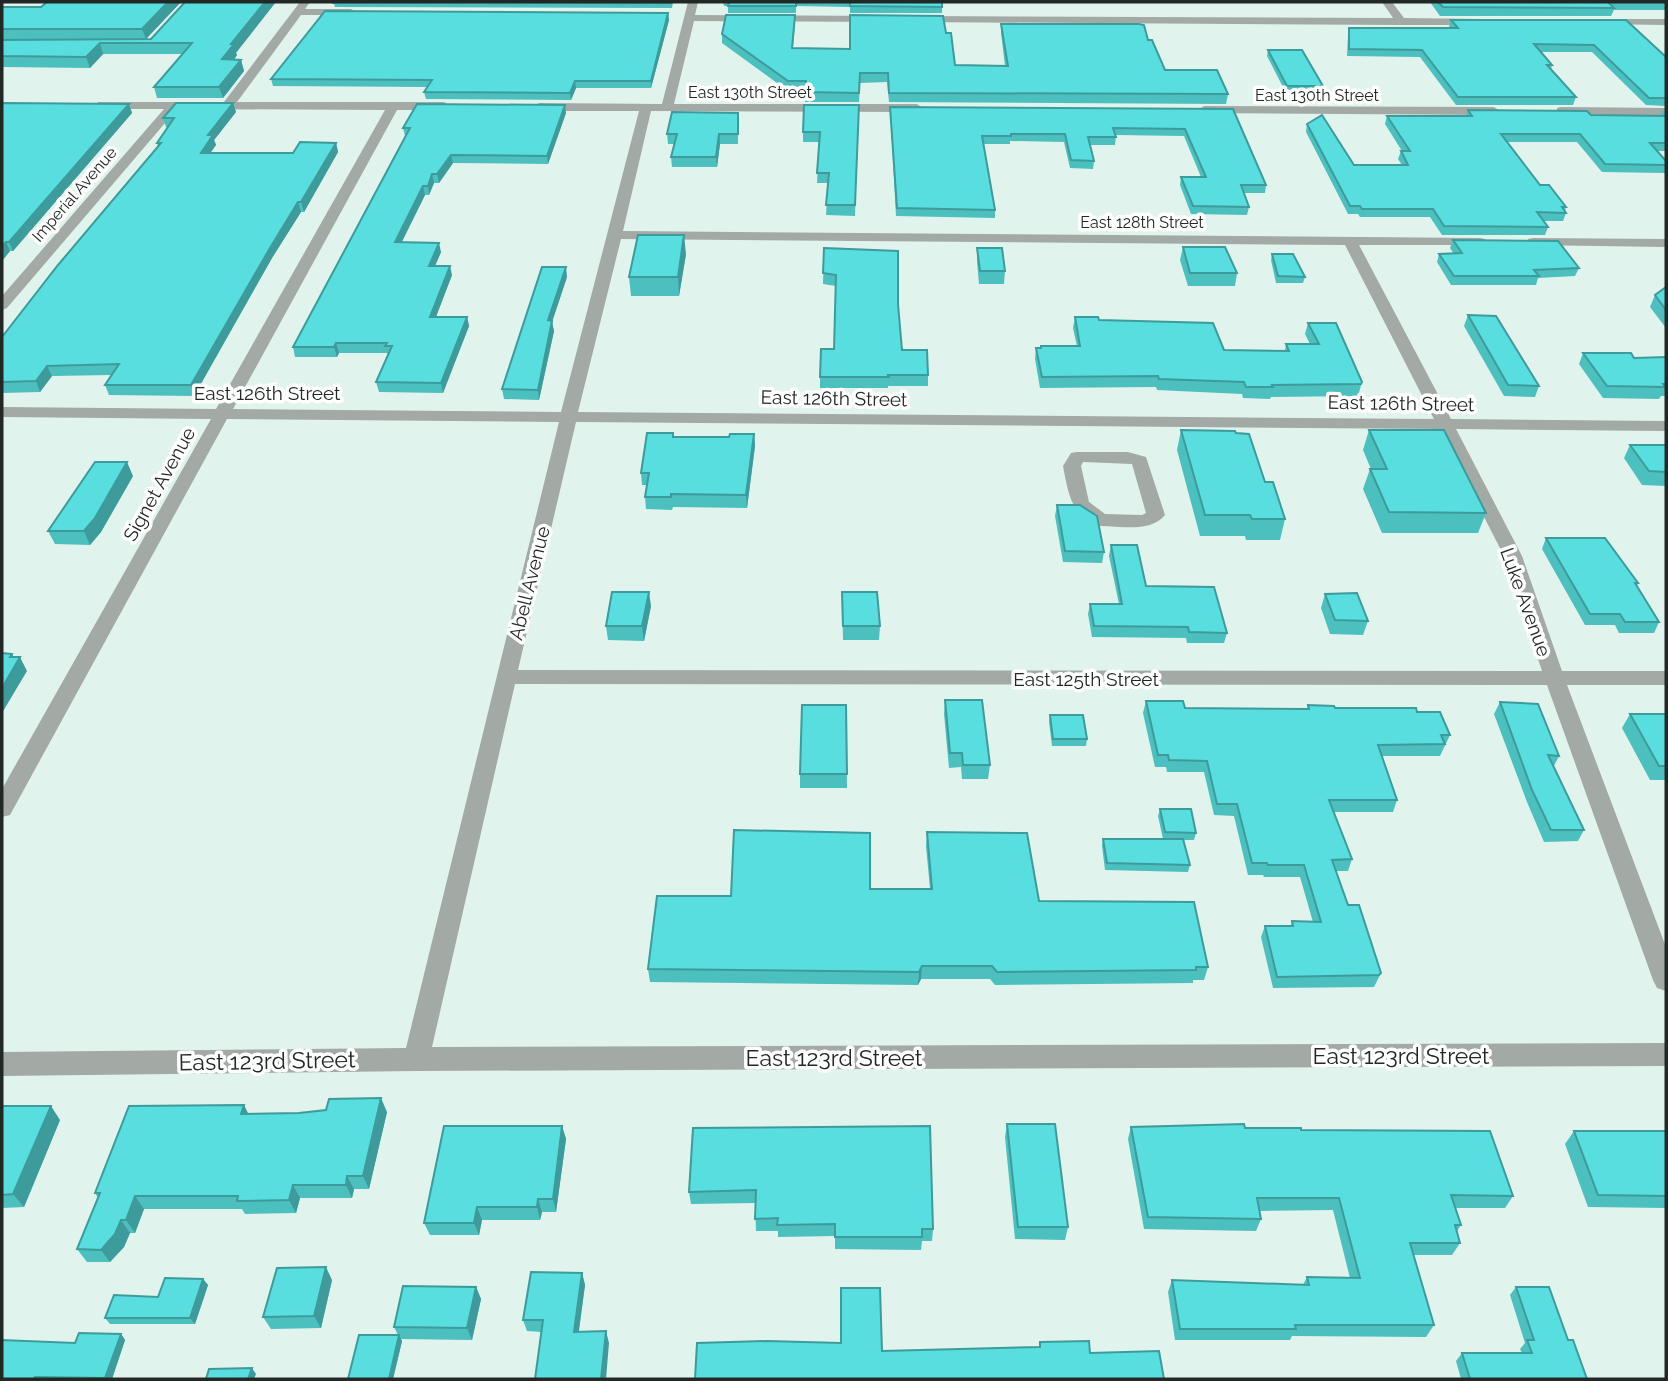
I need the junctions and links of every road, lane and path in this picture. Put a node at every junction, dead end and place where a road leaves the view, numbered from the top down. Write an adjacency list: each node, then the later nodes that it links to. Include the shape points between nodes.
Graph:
1 (1387, 2): 6 (street)
2 (301, 7): 4 (street); 12 (street)
3 (690, 11): 5 (street); 6 (street); 17 (street)
4 (364, 12)
5 (674, 14)
6 (1401, 22): 7 (street)
7 (1495, 22)
8 (1592, 22): 9 (street)
9 (1665, 24)
10 (94, 104): 11 (street)
11 (174, 105): 12 (street); 26 (street, Imperial Avenue)
12 (228, 105): 13 (street)
13 (393, 106): 14 (street); 28 (street, Signet Avenue)
14 (461, 106)
15 (530, 107): 16 (street, East 130th Street)
16 (646, 107): 17 (street, East 130th Street); 23 (street, Abell Avenue)
17 (667, 107): 18 (street, East 130th Street)
18 (934, 108)
19 (1196, 110): 20 (street, East 130th Street)
20 (1514, 111)
21 (1542, 111): 22 (street)
22 (1666, 112)
23 (617, 235): 24 (street, East 128th Street); 29 (street, Abell Avenue)
24 (1350, 241): 25 (street, East 128th Street); 31 (street, Luke Avenue)
25 (1666, 243)
26 (2, 305)
27 (2, 412): 28 (street, East 126th Street)
28 (222, 414): 29 (street, East 126th Street); 37 (street, Signet Avenue)
29 (569, 416): 30 (street, East 126th Street); 34 (street, Abell Avenue)
30 (1094, 421): 31 (street, East 126th Street); 33 (street)
31 (1443, 425): 32 (street, East 126th Street); 35 (street, Luke Avenue, via 1513,556)
32 (1666, 426)
33 (1102, 457): 33 (street, via 1140,461 1156,516 1146,521 1101,520 1080,504 1072,466 1077,457)
34 (506, 677): 35 (street, East 125th Street); 40 (street, Abell Avenue)
35 (1554, 677): 36 (street, East 125th Street); 38 (street, Luke Avenue)
36 (1666, 678)
37 (2, 809)
38 (1666, 980)
39 (1666, 1055): 40 (street, East 123rd Street)
40 (416, 1059): 41 (street, East 123rd Street)
41 (2, 1064)

